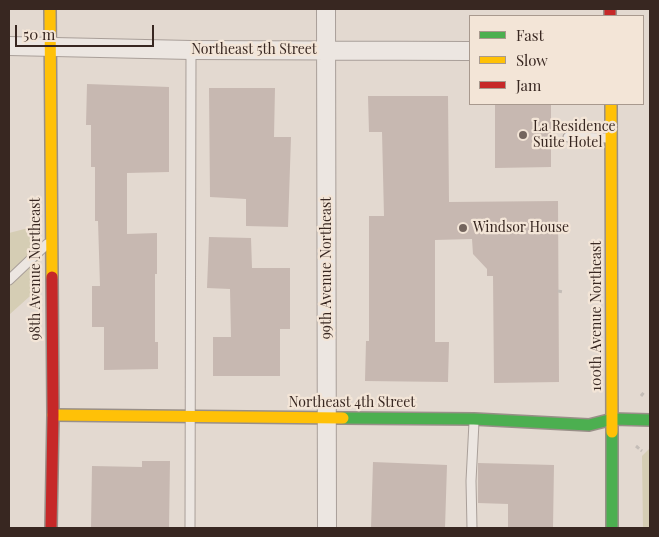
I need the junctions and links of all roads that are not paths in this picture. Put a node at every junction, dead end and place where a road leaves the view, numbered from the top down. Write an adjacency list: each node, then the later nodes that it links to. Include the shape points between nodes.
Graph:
1 (50, 9): 4 (street, 98th Avenue Northeast)
2 (326, 9): 6 (street, 99th Avenue Northeast)
3 (9, 46): 4 (street, Northeast 5th Street)
4 (50, 47): 5 (street, Northeast 5th Street); 11 (street, 98th Avenue Northeast)
5 (191, 50): 6 (street, Northeast 5th Street); 14 (lane)
6 (326, 50): 7 (street, Northeast 5th Street); 15 (street, 99th Avenue Northeast)
7 (469, 51)
8 (611, 105): 10 (street, 100th Avenue Northeast)
9 (568, 137): 10 (lane)
10 (611, 138): 17 (street, 100th Avenue Northeast)
11 (51, 240): 12 (lane); 13 (street, 98th Avenue Northeast)
12 (9, 280)
13 (52, 415): 14 (street, Northeast 4th Street); 19 (street, 98th Avenue Northeast)
14 (191, 417): 15 (street, Northeast 4th Street); 20 (lane)
15 (327, 418): 16 (street, Northeast 4th Street); 21 (street, 99th Avenue Northeast)
16 (474, 419): 17 (street, Northeast 4th Street, via 589,425); 22 (lane)
17 (612, 419): 18 (street, Northeast 4th Street); 23 (street, 100th Avenue Northeast)
18 (650, 420)
19 (51, 528)
20 (190, 528)
21 (327, 528)
22 (472, 528)
23 (612, 528)

